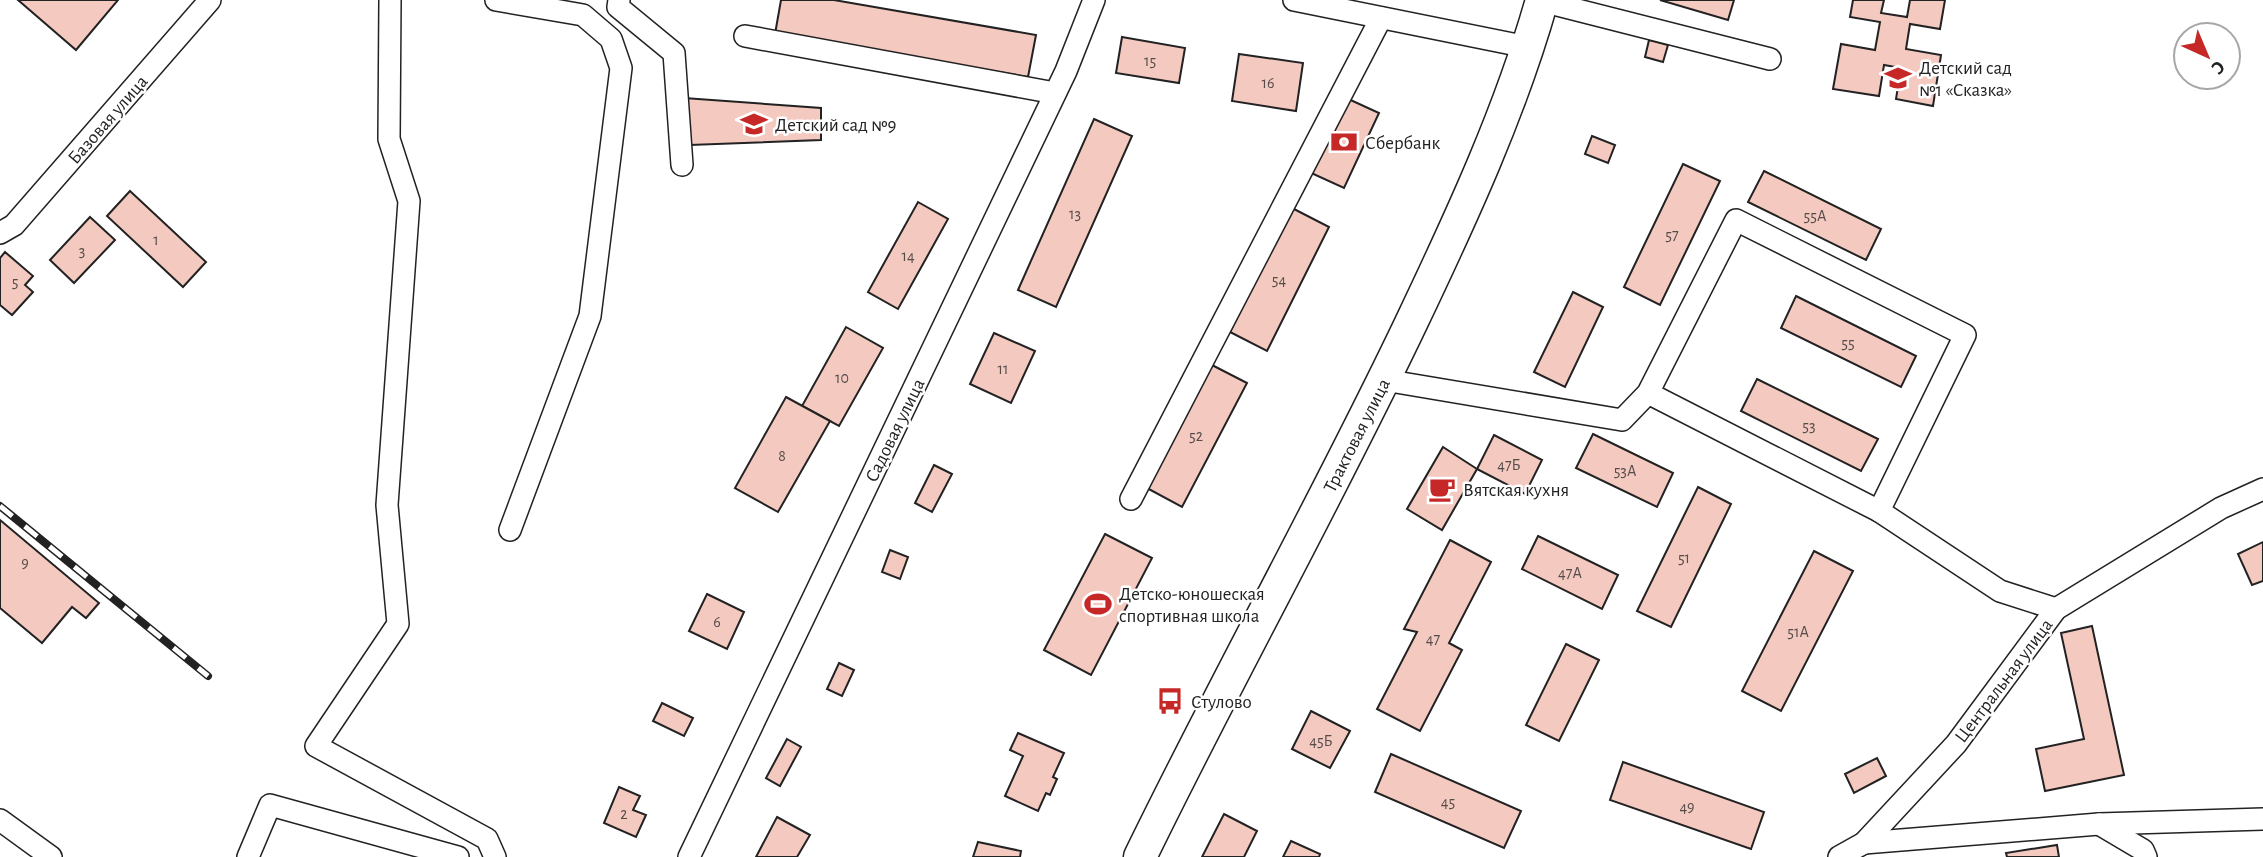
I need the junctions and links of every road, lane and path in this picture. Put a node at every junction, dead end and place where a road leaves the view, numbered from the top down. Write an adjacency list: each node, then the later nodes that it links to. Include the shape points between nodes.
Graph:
1 (210, 0): 14 (street, Базовая улица, via 15,225)
2 (390, 0): 30 (street, via 389,139 409,201 387,505 398,624 316,746 487,839)
3 (496, 0): 20 (street, via 583,15 611,39 621,68 590,316)
4 (619, 0): 13 (street, via 618,7 674,53)
5 (1094, 0): 12 (street, Садовая улица)
6 (1294, 0): 8 (street)
7 (1542, 1): 10 (highway, Трактовая улица); 11 (street)
8 (1381, 18): 10 (street); 18 (street)
9 (745, 36): 12 (street)
10 (1527, 47): 15 (highway, Трактовая улица, via 1468,204)
11 (1770, 59)
12 (1055, 93): 31 (street, Садовая улица)
13 (682, 165)
14 (0, 233)
15 (1384, 380): 16 (street, via 1622,420); 26 (highway, Трактовая улица)
16 (1648, 393): 19 (street); 19 (street, via 1736,220 1965,335)
17 (2263, 489): 21 (street, Центральная улица, via 2221,508)
18 (1131, 499)
19 (1879, 511): 21 (street, via 2000,591)
20 (510, 530)
21 (2056, 609): 25 (street, Центральная улица, via 1956,744)
22 (2263, 819): 24 (street)
23 (0, 820): 27 (street)
24 (2099, 824): 25 (street); 33 (street, via 2143,850)
25 (1864, 843): 32 (street, Центральная улица)
26 (1148, 854)
27 (51, 857)
28 (248, 857): 29 (street, via 270,805)
29 (458, 857)
30 (495, 857)
31 (689, 857)
32 (1839, 857)
33 (2146, 857)

